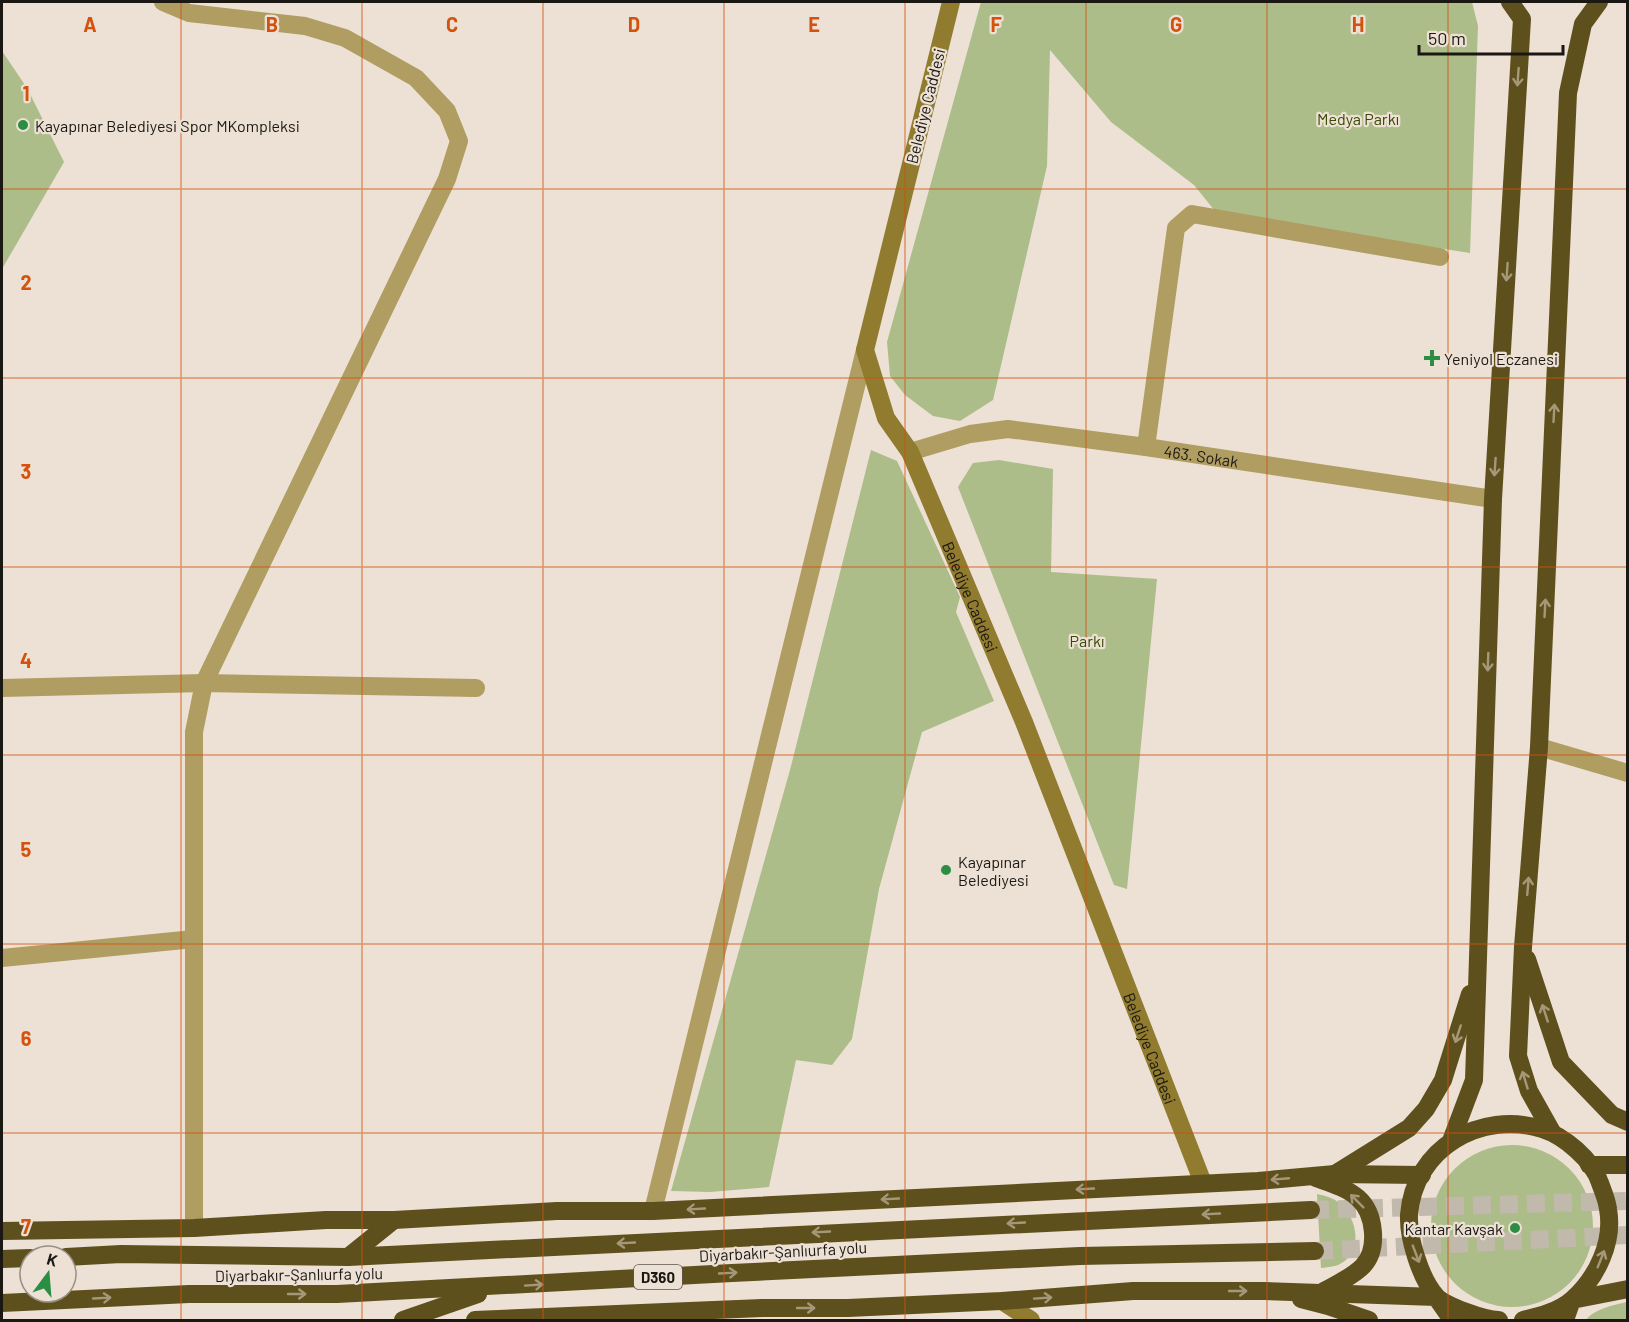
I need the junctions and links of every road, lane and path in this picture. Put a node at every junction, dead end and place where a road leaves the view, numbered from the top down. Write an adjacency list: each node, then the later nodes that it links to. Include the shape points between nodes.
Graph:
1 (163, 2): 10 (street, via 189,13 304,26 345,38 417,78 447,111 459,141 447,179)
2 (951, 2): 6 (street, Belediye Caddesi)
3 (1510, 2): 9 (highway, one-way to 9, via 1522,19)
4 (1599, 2): 13 (highway, one-way to 4, via 1568,93 1583,24)
5 (1440, 257): 7 (street, via 1192,214 1176,228)
6 (865, 350): 8 (street, Belediye Caddesi, via 886,418); 29 (street)
7 (1146, 447): 8 (street, 463. Sokak, via 1008,429 970,434); 9 (street, 463. Sokak)
8 (910, 452): 27 (street, Belediye Caddesi, via 1024,722)
9 (1493, 499): 17 (highway, one-way to 17)
10 (204, 683): 11 (street); 12 (street); 15 (street, via 194,732)
11 (2, 688)
12 (476, 688)
13 (1539, 747): 14 (street); 16 (highway, one-way to 13)
14 (1628, 772)
15 (194, 939): 18 (street); 31 (street)
16 (1523, 947): 19 (highway, one-way to 16, via 1612,1115 1561,1062); 20 (highway, one-way to 16, via 1529,1091 1518,1056)
17 (1479, 957): 21 (highway, via 1474,1080); 24 (highway, one-way to 24, via 1443,1080 1426,1110 1409,1128)
18 (2, 958)
19 (1628, 1122)
20 (1552, 1132): 21 (highway, via 1526,1124 1500,1123 1474,1128); 22 (highway, via 1579,1151)
21 (1451, 1141): 25 (highway)
22 (1589, 1165): 23 (highway); 43 (highway, one-way to 22, via 1594,1275 1607,1244 1609,1210 1599,1178)
23 (1628, 1165)
24 (1335, 1174): 25 (highway); 26 (highway)
25 (1422, 1175): 42 (highway, one-way to 42, via 1409,1214 1411,1243)
26 (1312, 1176): 27 (highway, one-way to 27); 41 (highway, one-way to 26, via 1367,1261 1373,1223 1359,1199)
27 (1203, 1183): 29 (highway, one-way to 29)
28 (1311, 1210): 35 (highway, Diyarbakır-Şanlıurfa yolu / D360, one-way to 35)
29 (653, 1211): 30 (highway, via 557,1211)
30 (394, 1220): 31 (highway); 35 (highway)
31 (194, 1228): 32 (highway)
32 (2, 1231)
33 (1315, 1251): 38 (highway, Diyarbakır-Şanlıurfa yolu / D360, one-way to 33, via 1080,1256)
34 (78, 1256): 35 (highway, Diyarbakır-Şanlıurfa yolu / D360)
35 (348, 1257)
36 (18, 1258): 37 (highway)
37 (2, 1259)
38 (496, 1287): 45 (highway, Diyarbakır-Şanlıurfa yolu / D360, one-way to 38); 49 (highway)
39 (1628, 1289): 43 (highway)
40 (1264, 1291): 41 (highway); 44 (highway, one-way to 40, via 1133,1291); 53 (highway)
41 (1323, 1292): 42 (highway)
42 (1436, 1297): 54 (highway); 55 (highway, via 1462,1310)
43 (1572, 1300): 56 (highway, via 1547,1314); 57 (highway)
44 (1002, 1301): 47 (highway); 51 (street); 52 (street)
45 (2, 1303)
46 (761, 1314): 47 (highway, one-way to 47); 48 (highway)
47 (848, 1314)
48 (588, 1318): 50 (highway)
49 (403, 1320)
50 (475, 1320)
51 (1001, 1320)
52 (1030, 1320)
53 (1369, 1320)
54 (1452, 1320)
55 (1498, 1320)
56 (1523, 1320)
57 (1565, 1320)

